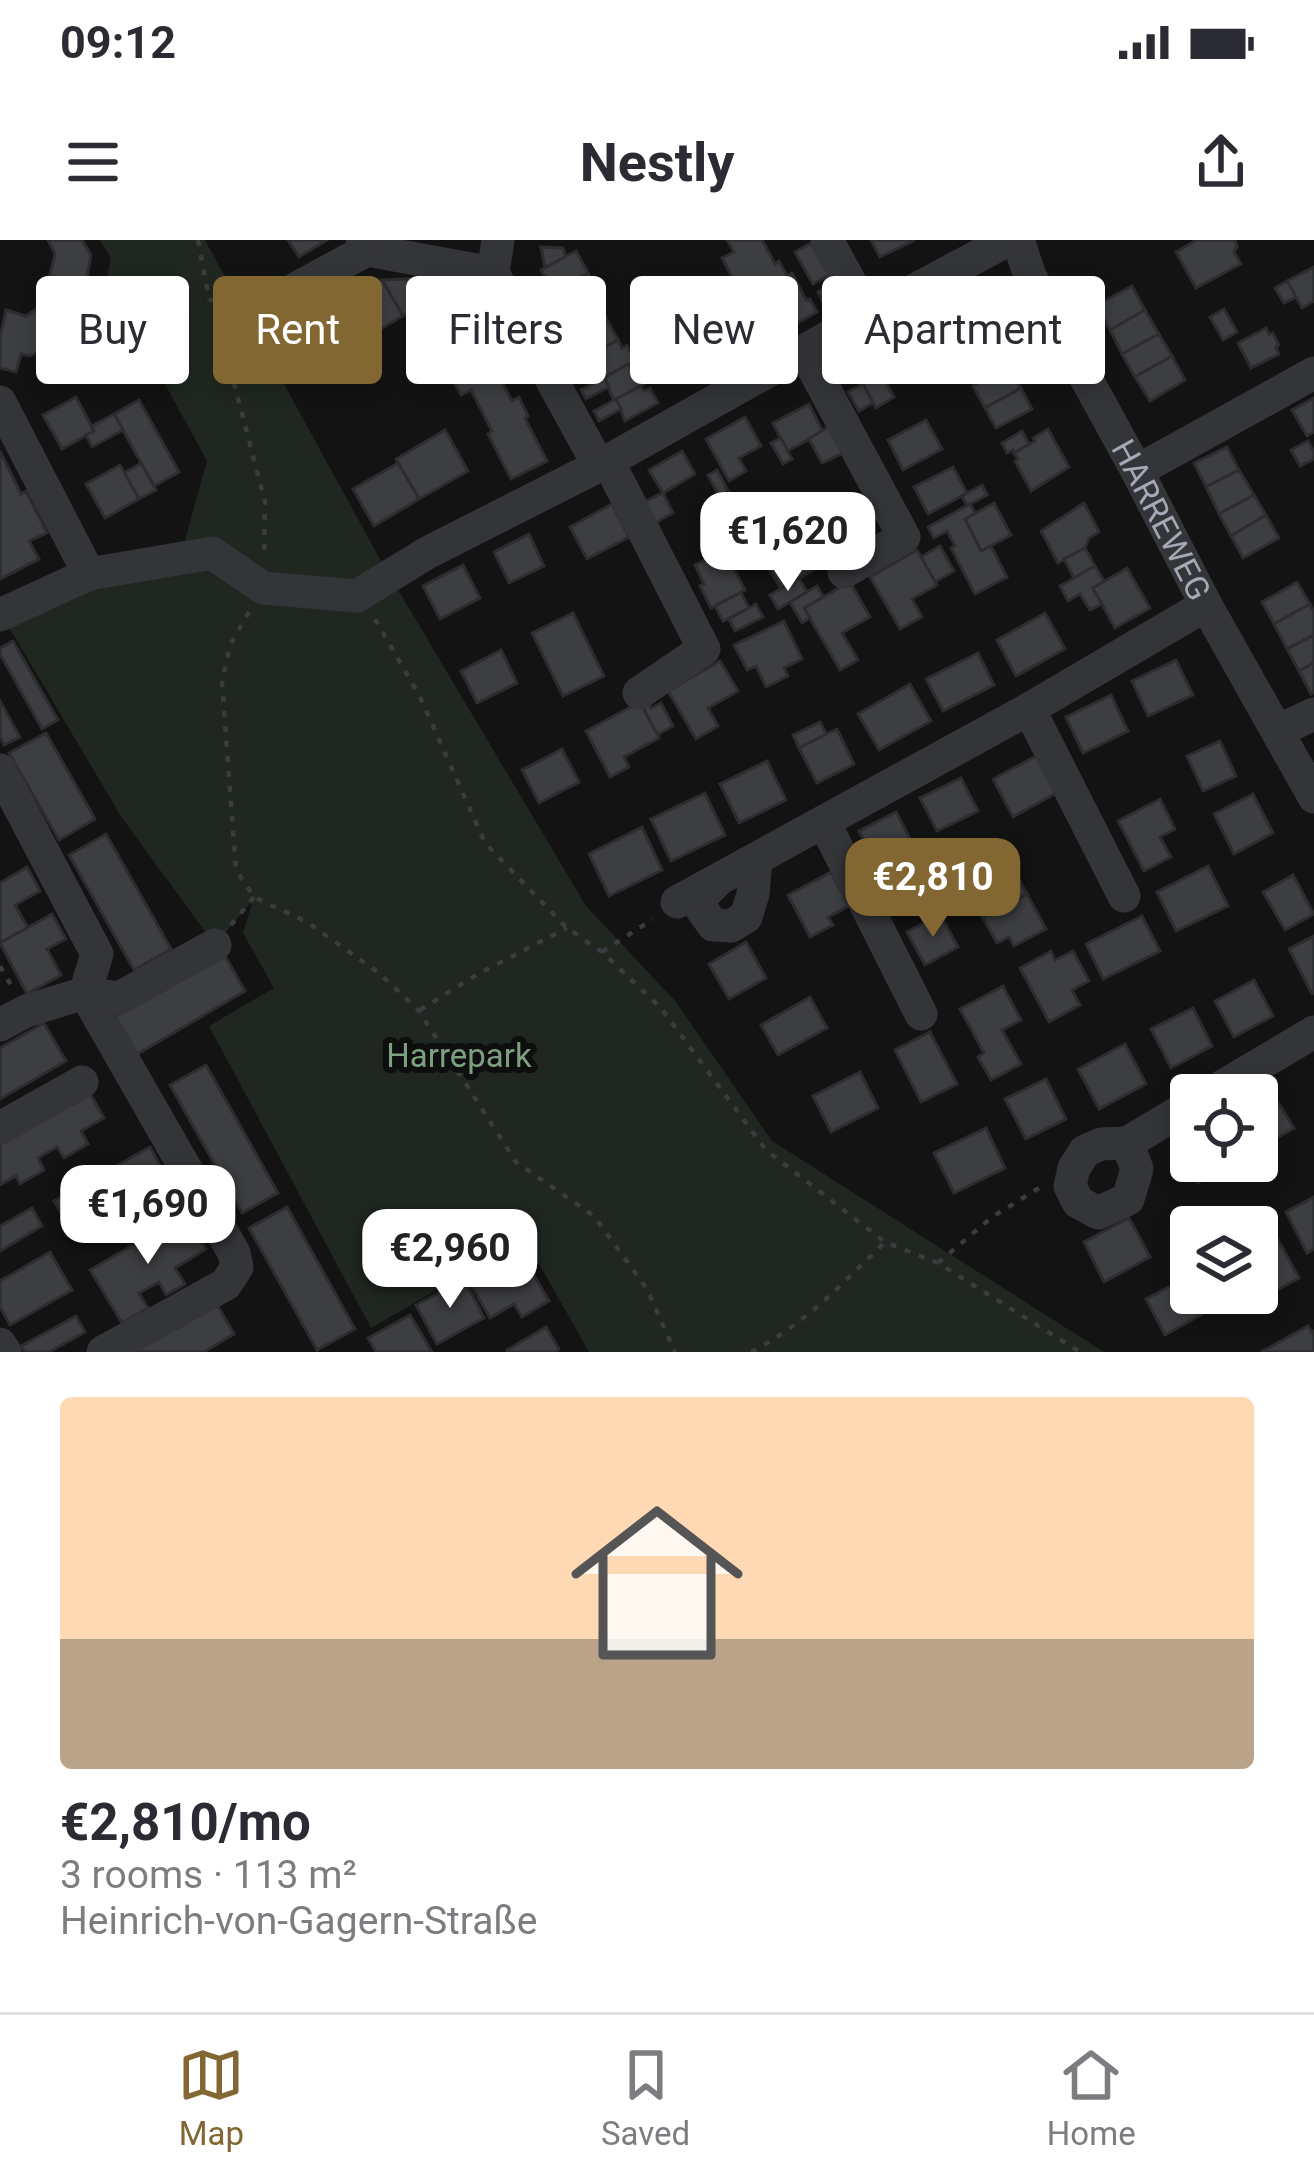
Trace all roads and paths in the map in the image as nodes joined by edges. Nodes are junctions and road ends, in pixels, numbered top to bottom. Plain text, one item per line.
1 (198, 240) edge
2 (827, 240) edge
3 (1008, 240) edge
4 (1018, 240) edge
5 (364, 245) edge
6 (495, 256) edge
7 (313, 276) edge
8 (847, 276) edge
9 (941, 276) edge
10 (213, 300) edge
11 (822, 341) edge
12 (804, 351) junction
13 (1314, 373) edge
14 (233, 384) edge
15 (0, 401) edge
16 (604, 464) junction
17 (1137, 471) junction
18 (844, 572) dead end
19 (89, 574) junction
20 (263, 589) junction
21 (357, 596) junction
22 (1206, 605) junction
23 (0, 615) edge
24 (639, 693) dead end
25 (1029, 709) junction
26 (1314, 714) edge
27 (1278, 731) junction
28 (0, 770) edge
29 (1314, 797) edge
30 (824, 822) junction
31 (756, 860) junction
32 (717, 881) junction
33 (1124, 896) dead end
34 (254, 897) junction
35 (677, 902) joint
36 (567, 928) junction
37 (215, 945) joint
38 (602, 952) junction
39 (85, 993) junction
40 (418, 1011) junction
41 (921, 1013) dead end
42 (0, 1025) edge
43 (1314, 1032) edge
44 (1243, 1074) edge
45 (82, 1082) dead end
46 (1170, 1117) edge
47 (0, 1128) edge
48 (1126, 1143) junction
49 (1074, 1168) junction
50 (885, 1242) junction
51 (938, 1263) junction
52 (0, 1344) edge
53 (4, 1352) edge
54 (103, 1352) edge
55 (675, 1352) edge
56 (751, 1352) edge
57 (1080, 1352) edge

1 - 10 path
2 - 8 street
3 - 9 street
4 - 17 street, HARREWEG
5 - 6 street
5 - 7 street
6 - 16 street
11 - 12 street
12 - 16 street
12 - 18 street
13 - 17 street
14 - 20 path
15 - 19 street
16 - 21 street
16 - 24 street
17 - 22 street, HARREWEG
19 - 20 street
19 - 23 street
20 - 21 street
20 - 34 path
21 - 36 path
22 - 25 street
22 - 27 street, HARREWEG
25 - 30 street
25 - 33 street
26 - 27 street
27 - 29 street, HARREWEG
28 - 39 street
30 - 31 street
30 - 41 street
31 - 32 street
31 - 32 street
32 - 35 street
34 - 37 path
34 - 40 path
35 - 38 path
36 - 38 path
36 - 40 path
37 - 39 street
38 - 50 path
39 - 42 street
39 - 54 street
40 - 55 path
43 - 44 street
45 - 47 street
46 - 48 street
48 - 49 street
48 - 49 street
49 - 51 path
50 - 51 path
50 - 56 path
51 - 57 path
52 - 53 street

